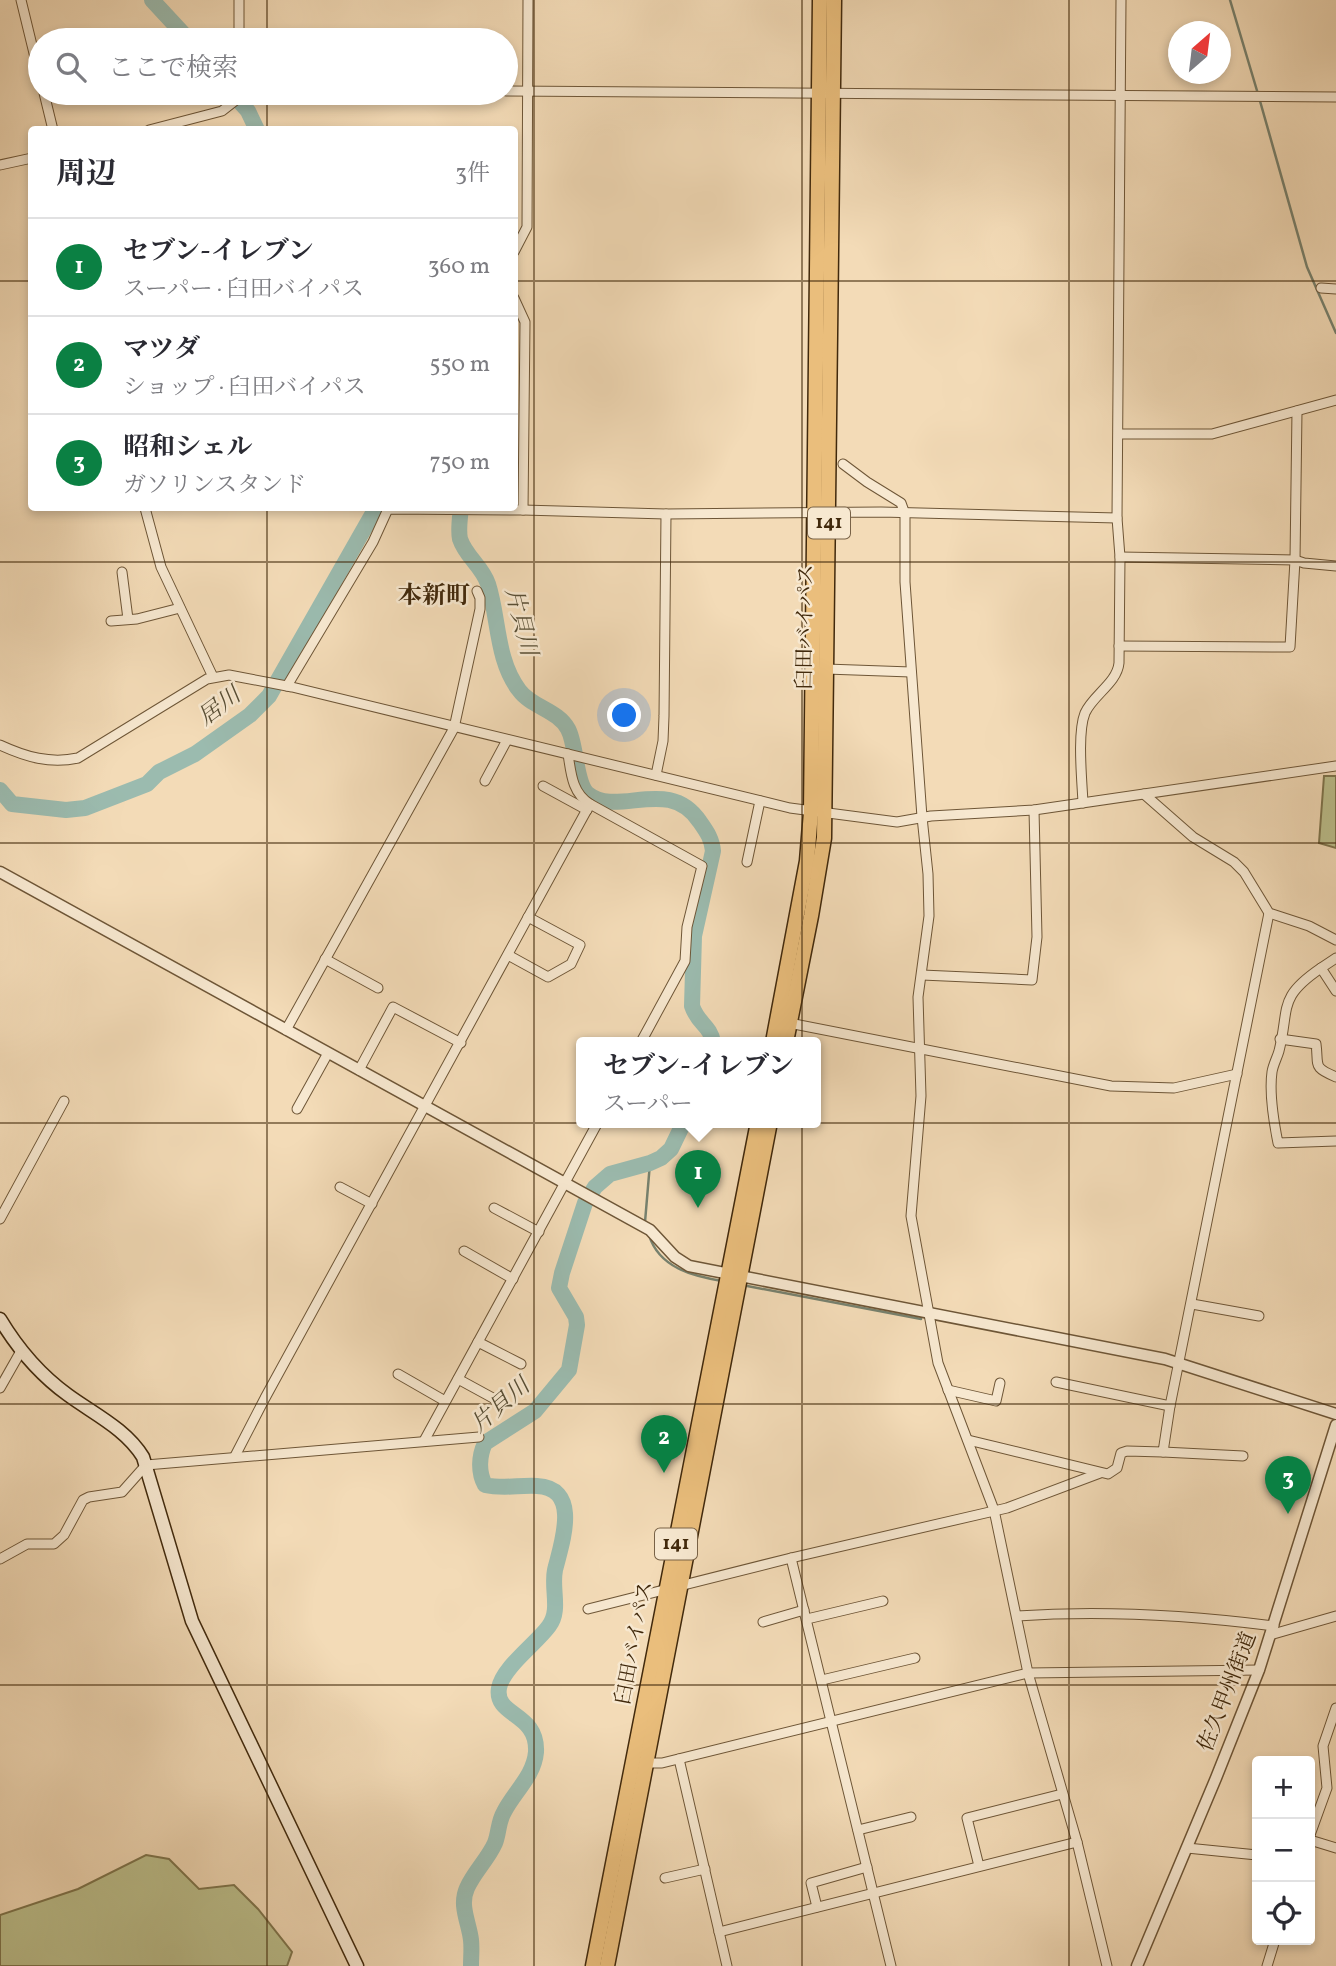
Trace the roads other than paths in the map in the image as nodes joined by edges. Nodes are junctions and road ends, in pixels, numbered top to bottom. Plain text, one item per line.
1 (21, 0) edge
2 (239, 0) edge
3 (528, 0) edge
4 (820, 0) edge
5 (834, 0) edge
6 (1121, 0) edge
7 (239, 28) edge
8 (28, 29) edge
9 (518, 91) edge
10 (527, 91) junction
11 (826, 95) junction
12 (1120, 97) junction
13 (1336, 97) edge
14 (47, 105) edge
15 (231, 105) edge
16 (52, 126) edge
17 (165, 126) edge
18 (28, 159) edge
19 (0, 165) edge
20 (518, 245) edge
21 (1321, 288) dead end
22 (1336, 289) edge
23 (518, 306) edge
24 (1336, 400) edge
25 (1297, 411) junction
26 (1119, 434) junction
27 (843, 464) dead end
28 (518, 510) edge
29 (523, 510) junction
30 (146, 511) edge
31 (387, 511) edge
32 (822, 512) junction
33 (666, 514) junction
34 (905, 514) junction
35 (1117, 518) junction
36 (1120, 557) junction
37 (1295, 560) junction
38 (1336, 566) edge
39 (122, 572) dead end
40 (477, 591) dead end
41 (180, 608) junction
42 (128, 619) junction
43 (111, 621) dead end
44 (1119, 646) junction
45 (826, 668) junction
46 (911, 672) junction
47 (213, 677) junction
48 (280, 685) junction
49 (454, 728) junction
50 (507, 740) junction
51 (0, 745) edge
52 (569, 754) junction
53 (1336, 766) edge
54 (656, 775) junction
55 (485, 781) dead end
56 (543, 786) dead end
57 (1144, 794) junction
58 (760, 801) junction
59 (1083, 803) junction
60 (589, 807) junction
61 (1034, 810) junction
62 (817, 813) junction
63 (922, 817) junction
64 (747, 862) dead end
65 (0, 873) edge
66 (1269, 913) junction
67 (528, 917) junction
68 (1336, 940) edge
69 (508, 955) junction
70 (1336, 958) edge
71 (326, 959) junction
72 (1321, 968) junction
73 (922, 975) junction
74 (377, 988) dead end
75 (1336, 991) edge
76 (789, 1023) junction
77 (286, 1030) junction
78 (644, 1037) edge
79 (774, 1037) edge
80 (787, 1037) edge
81 (1280, 1039) junction
82 (461, 1043) junction
83 (919, 1050) junction
84 (328, 1052) junction
85 (359, 1070) junction
86 (1237, 1074) junction
87 (1336, 1077) edge
88 (64, 1101) dead end
89 (426, 1106) junction
90 (297, 1108) dead end
91 (595, 1128) edge
92 (757, 1128) edge
93 (769, 1128) edge
94 (1336, 1141) edge
95 (565, 1183) junction
96 (340, 1187) dead end
97 (372, 1204) junction
98 (494, 1208) dead end
99 (0, 1219) edge
100 (539, 1232) junction
101 (464, 1251) dead end
102 (734, 1275) junction
103 (513, 1279) junction
104 (1192, 1304) junction
105 (929, 1313) junction
106 (1259, 1316) dead end
107 (0, 1319) edge
108 (478, 1342) junction
109 (21, 1351) junction
110 (521, 1364) dead end
111 (1180, 1364) junction
112 (398, 1374) dead end
113 (458, 1379) junction
114 (1056, 1382) dead end
115 (1000, 1383) dead end
116 (0, 1388) edge
117 (948, 1390) junction
118 (446, 1401) junction
119 (502, 1403) dead end
120 (1170, 1406) junction
121 (1336, 1414) edge
122 (1336, 1425) edge
123 (479, 1437) dead end
124 (968, 1440) junction
125 (424, 1441) junction
126 (1163, 1452) junction
127 (1243, 1456) dead end
128 (235, 1457) junction
129 (146, 1465) junction
130 (1101, 1473) junction
131 (994, 1510) junction
132 (791, 1558) junction
133 (0, 1559) edge
134 (682, 1585) junction
135 (667, 1589) junction
136 (883, 1601) dead end
137 (588, 1609) dead end
138 (806, 1614) junction
139 (1017, 1616) junction
140 (1336, 1616) edge
141 (763, 1622) dead end
142 (1272, 1630) junction
143 (915, 1658) dead end
144 (1259, 1670) junction
145 (1028, 1673) junction
146 (821, 1680) junction
147 (1336, 1708) edge
148 (832, 1721) junction
149 (680, 1759) junction
150 (646, 1763) junction
151 (1062, 1794) junction
152 (911, 1817) dead end
153 (1315, 1823) edge
154 (858, 1830) junction
155 (1315, 1839) edge
156 (1077, 1842) junction
157 (1187, 1848) junction
158 (1336, 1848) edge
159 (1252, 1854) edge
160 (979, 1866) junction
161 (867, 1867) junction
162 (705, 1869) junction
163 (665, 1878) dead end
164 (873, 1892) junction
165 (817, 1907) junction
166 (719, 1931) junction
167 (1273, 1945) edge
168 (357, 1966) edge
169 (593, 1966) edge
170 (607, 1966) edge
171 (727, 1966) edge
172 (891, 1966) edge
173 (1107, 1966) edge
174 (1137, 1966) edge
175 (1267, 1966) edge

1 - 8 street
2 - 7 street
3 - 10 street
4 - 11 highway, 臼田バイパス / 141
5 - 11 highway, 臼田バイパス / 141
6 - 12 street
9 - 10 street
10 - 11 street
10 - 20 street
11 - 12 street
11 - 32 highway, 臼田バイパス / 141
12 - 13 street
12 - 26 street
14 - 16 street
15 - 17 street
18 - 19 street
21 - 22 street
23 - 29 street
24 - 25 street
25 - 26 street
25 - 37 street
26 - 35 street
27 - 34 street
28 - 29 street
29 - 33 street
30 - 41 street
31 - 48 street
32 - 33 street
32 - 34 street
32 - 45 highway, 臼田バイパス / 141
32 - 62 highway, 臼田バイパス / 141
33 - 54 street
34 - 35 street
34 - 46 street
35 - 36 street
36 - 37 street
36 - 44 street
37 - 38 street
37 - 44 street
39 - 42 street
40 - 49 street
41 - 42 street
41 - 47 street
42 - 43 street
44 - 59 street
45 - 46 street
45 - 62 highway, 臼田バイパス / 141
46 - 63 street
47 - 48 street
47 - 51 street
48 - 49 street
49 - 50 street
49 - 71 street
50 - 52 street
50 - 55 street
52 - 54 street
52 - 60 street
53 - 57 street
54 - 58 street
56 - 60 street
57 - 59 street
57 - 66 street
58 - 62 street
58 - 64 street
59 - 61 street
60 - 67 street
60 - 78 street
61 - 63 street
61 - 73 street
62 - 63 street
62 - 76 highway, 臼田バイパス / 141
62 - 79 highway, 臼田バイパス / 141
63 - 73 street
65 - 77 street
66 - 68 street
66 - 86 street
67 - 69 street
67 - 69 street
69 - 82 street
70 - 72 street
71 - 74 street
71 - 77 street
72 - 75 street
72 - 81 street
73 - 83 street
76 - 80 highway, 臼田バイパス / 141
76 - 83 street
77 - 84 street
81 - 87 street
81 - 94 street
82 - 85 street
82 - 89 street
83 - 86 street
83 - 105 street
84 - 85 street
84 - 90 street
85 - 89 street
86 - 104 street
88 - 99 street
89 - 95 street
89 - 97 street
91 - 95 street
92 - 102 highway, 臼田バイパス / 141
93 - 102 highway, 臼田バイパス / 141
95 - 100 street
95 - 102 street
96 - 97 street
97 - 128 street
98 - 100 street
100 - 103 street
101 - 103 street
102 - 105 street
102 - 134 highway, 臼田バイパス / 141
102 - 135 highway, 臼田バイパス / 141
103 - 108 street
104 - 106 street
104 - 111 street
105 - 111 street
105 - 117 street
107 - 109 main road
108 - 110 street
108 - 113 street
109 - 116 street
109 - 129 main road
111 - 120 street
111 - 121 street
112 - 118 street
113 - 118 street
113 - 119 street
114 - 120 street
115 - 117 street
117 - 124 street
118 - 125 street
120 - 126 street
122 - 142 street, 佐久甲州街道
123 - 125 street
124 - 130 street
124 - 131 street
125 - 128 street
126 - 127 street
126 - 130 street
128 - 129 street
129 - 133 street
129 - 168 main road
130 - 131 street
131 - 132 street
131 - 139 street
132 - 134 street
132 - 138 street
134 - 135 street
134 - 150 highway, 臼田バイパス / 141
135 - 137 street
135 - 169 highway, 臼田バイパス / 141
136 - 138 street
138 - 141 street
138 - 146 street
139 - 142 street
139 - 145 street
140 - 142 street
142 - 144 street, 佐久甲州街道
143 - 146 street
144 - 145 street
144 - 157 street, 佐久甲州街道
145 - 148 street
145 - 151 street
146 - 148 street
147 - 153 street
148 - 149 street
148 - 154 street
149 - 150 street
149 - 162 street
150 - 170 highway, 臼田バイパス / 141
151 - 156 street
151 - 160 street
152 - 154 street
154 - 161 street
155 - 158 street
156 - 160 street
156 - 173 street
157 - 159 street
157 - 174 street, 佐久甲州街道
160 - 164 street
161 - 164 street
161 - 165 street
162 - 163 street
162 - 166 street
164 - 165 street
164 - 172 street
165 - 166 street
166 - 171 street
167 - 175 street

